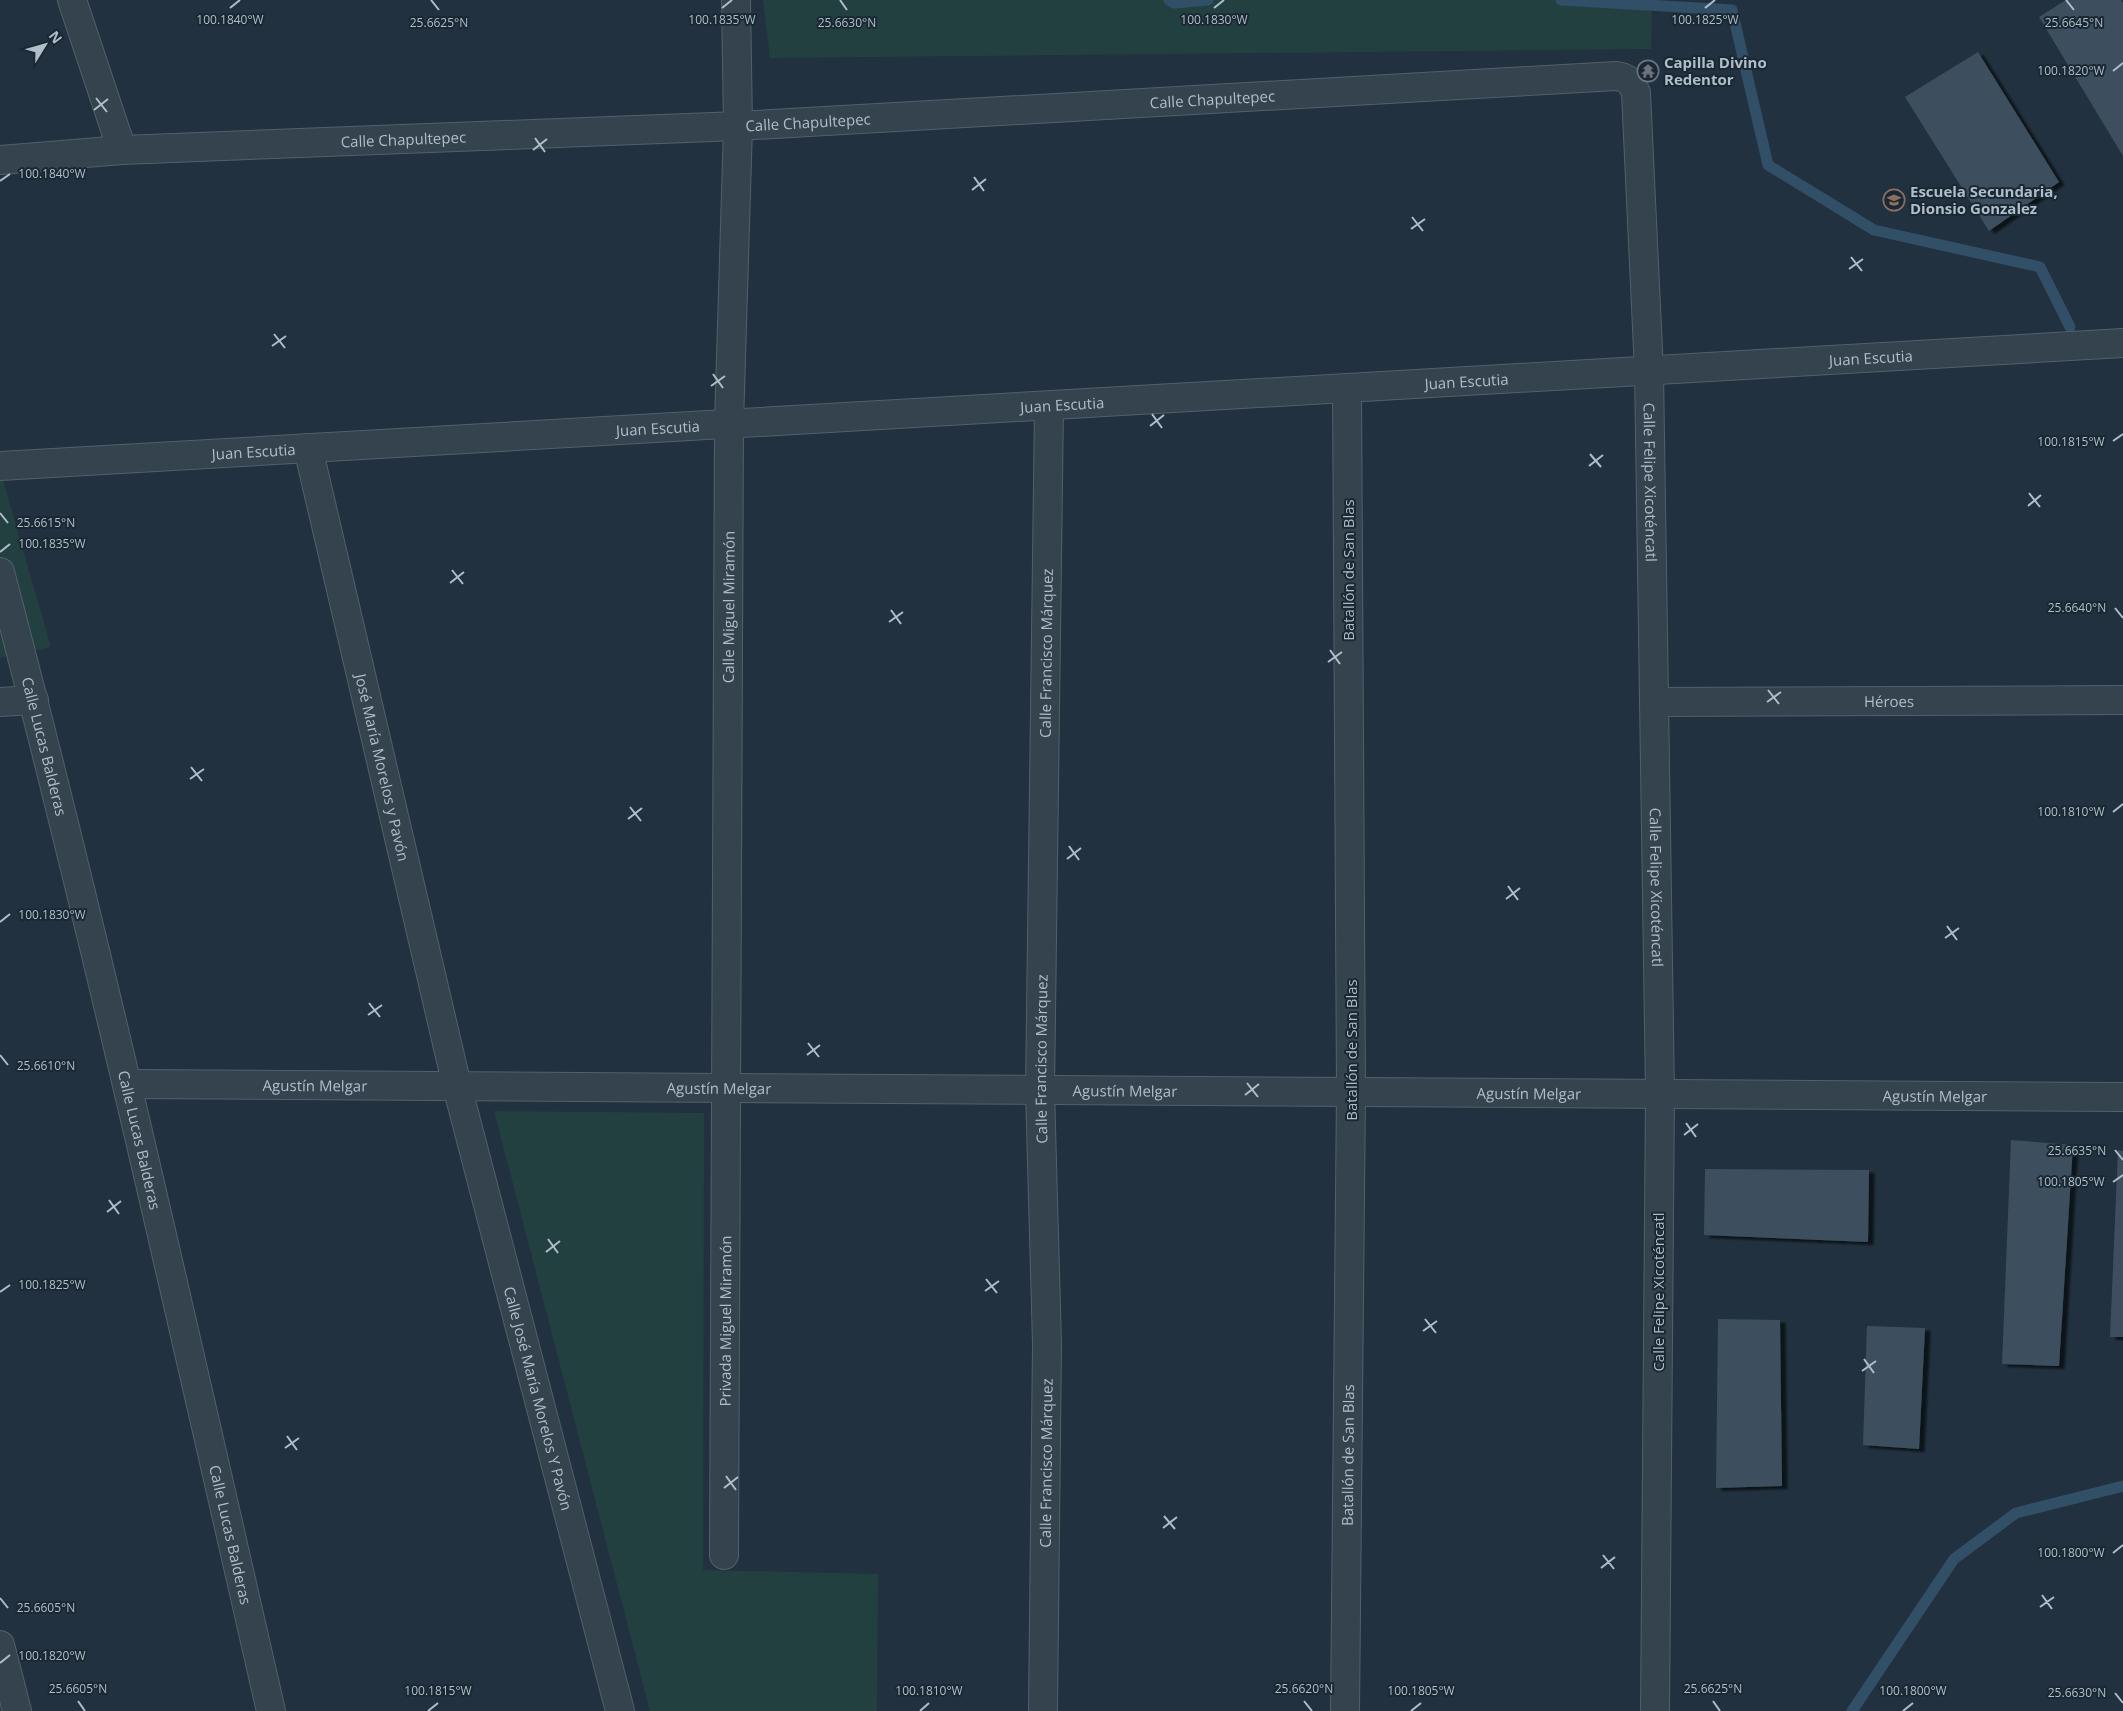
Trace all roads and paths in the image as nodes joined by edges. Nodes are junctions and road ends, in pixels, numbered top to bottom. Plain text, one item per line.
1 (72, 0) edge
2 (736, 0) edge
3 (1616, 76) joint
4 (738, 126) junction
5 (122, 150) junction
6 (0, 160) edge
7 (2123, 343) edge
8 (1649, 371) junction
9 (1347, 388) junction
10 (1049, 406) junction
11 (729, 424) junction
12 (308, 448) junction
13 (0, 466) edge
14 (0, 572) edge
15 (34, 700) junction
16 (2123, 700) edge
17 (0, 702) edge
18 (1654, 702) junction
19 (127, 1084) junction
20 (457, 1086) junction
21 (724, 1088) junction
22 (1040, 1090) junction
23 (1351, 1092) junction
24 (1660, 1094) junction
25 (2123, 1096) edge
26 (724, 1555) dead end
27 (0, 1645) edge
28 (17, 1711) edge
29 (271, 1711) edge
30 (620, 1711) edge
31 (1043, 1711) edge
32 (1345, 1711) edge
33 (1655, 1711) edge

1 - 5 street
2 - 4 street, Calle Miguel Miramón
3 - 4 street, Calle Chapultepec
3 - 8 street, Calle Felipe Xicoténcatl
4 - 5 street, Calle Chapultepec
4 - 11 street, Calle Miguel Miramón
5 - 6 street, Calle Chapultepec
7 - 8 street, Juan Escutia
8 - 9 street, Juan Escutia
8 - 18 street, Calle Felipe Xicoténcatl
9 - 10 street, Juan Escutia
9 - 23 street, Batallón de San Blas
10 - 11 street, Juan Escutia
10 - 22 street, Calle Francisco Márquez
11 - 12 street, Juan Escutia
11 - 21 street, Calle Miguel Miramón
12 - 13 street, Juan Escutia
12 - 20 street, José María Morelos y Pavón
14 - 15 street, Calle Lucas Balderas
15 - 17 street
15 - 19 street, Calle Lucas Balderas
16 - 18 street, Héroes
18 - 24 street, Calle Felipe Xicoténcatl
19 - 20 street, Agustín Melgar
19 - 29 street, Calle Lucas Balderas
20 - 21 street, Agustín Melgar
20 - 30 street, Calle José María Morelos Y Pavón
21 - 22 street, Agustín Melgar
21 - 26 street, Privada Miguel Miramón
22 - 23 street, Agustín Melgar
22 - 31 street, Calle Francisco Márquez
23 - 24 street, Agustín Melgar
23 - 32 street, Batallón de San Blas
24 - 25 street, Agustín Melgar
24 - 33 street, Calle Felipe Xicoténcatl
27 - 28 street

